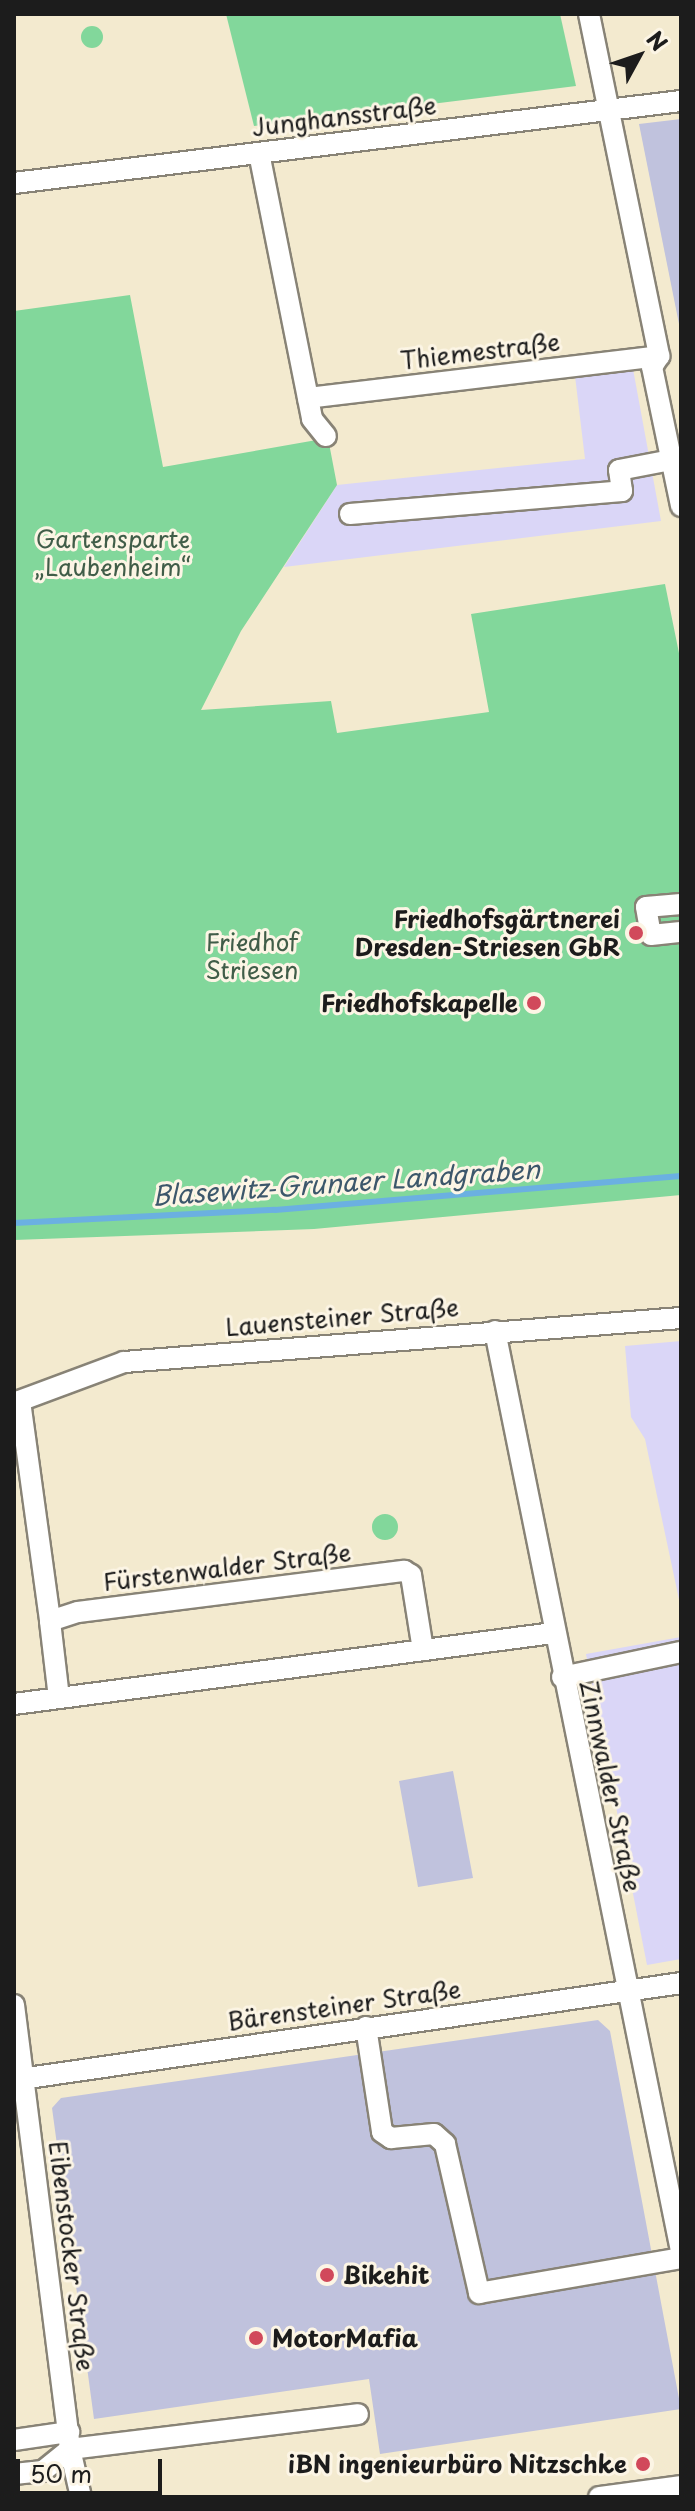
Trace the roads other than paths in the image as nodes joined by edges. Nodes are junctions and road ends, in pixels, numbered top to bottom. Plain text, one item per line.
1 (589, 14) edge
2 (681, 101) edge
3 (612, 112) junction
4 (259, 153) junction
5 (14, 183) edge
6 (659, 356) junction
7 (308, 398) junction
8 (326, 436) dead end
9 (671, 460) junction
10 (681, 506) edge
11 (350, 514) dead end
12 (681, 904) edge
13 (681, 932) edge
14 (681, 1318) edge
15 (495, 1331) junction
16 (17, 1402) edge
17 (50, 1621) junction
18 (553, 1633) junction
19 (423, 1650) junction
20 (681, 1652) edge
21 (562, 1677) junction
22 (59, 1698) junction
23 (14, 1704) edge
24 (681, 1983) edge
25 (626, 1991) junction
26 (14, 2005) edge
27 (366, 2027) junction
28 (19, 2079) edge
29 (681, 2251) edge
30 (681, 2258) edge
31 (358, 2414) dead end
32 (14, 2440) edge
33 (70, 2440) junction
34 (14, 2474) edge
35 (681, 2486) edge
36 (81, 2497) edge
37 (599, 2497) edge

1 - 3 street
2 - 3 street, Junghansstraße
3 - 4 street, Junghansstraße
3 - 6 street
4 - 5 street, Junghansstraße
4 - 7 street
6 - 7 street, Thiemestraße
6 - 9 street
7 - 8 street
9 - 10 street
9 - 11 street
12 - 13 street
14 - 15 street, Lauensteiner Straße
15 - 16 street, Lauensteiner Straße
15 - 18 street, Zinnwalder Straße
16 - 17 street
17 - 19 street, Fürstenwalder Straße
17 - 22 street
18 - 19 street
18 - 21 street, Zinnwalder Straße
19 - 22 street
20 - 21 street
21 - 25 street, Zinnwalder Straße
22 - 23 street
24 - 25 street, Bärensteiner Straße
25 - 27 street, Bärensteiner Straße
25 - 29 street, Zinnwalder Straße
26 - 28 street, Eibenstocker Straße
27 - 28 street, Bärensteiner Straße
27 - 30 street
28 - 33 street, Eibenstocker Straße
31 - 33 street
32 - 33 street
33 - 34 street
33 - 36 street, Eibenstocker Straße
35 - 37 street

